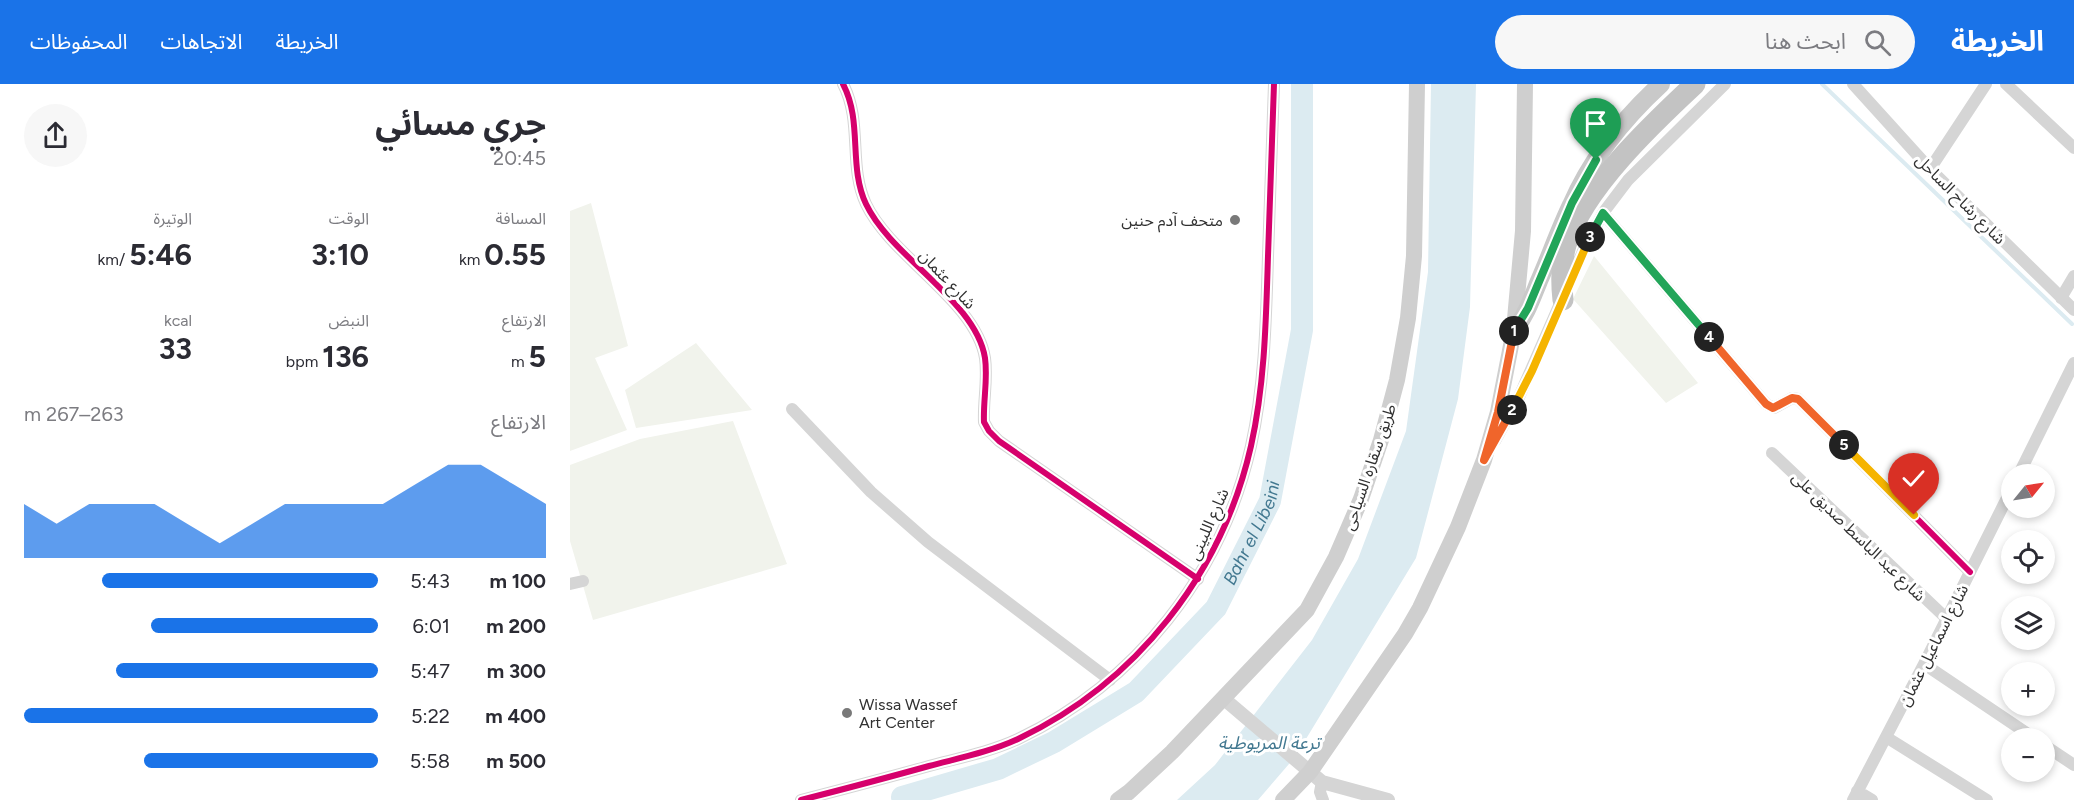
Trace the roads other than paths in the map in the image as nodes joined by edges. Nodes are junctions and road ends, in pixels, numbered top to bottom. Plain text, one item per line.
1 (843, 84) edge
2 (1274, 84) edge
3 (1417, 84) edge
4 (1525, 84) edge
5 (1661, 84) edge
6 (1695, 84) edge
7 (1725, 84) edge
8 (1853, 84) edge
9 (1986, 84) edge
10 (2006, 84) edge
11 (2074, 148) edge
12 (1930, 169) junction
13 (1603, 213) junction
14 (2074, 276) edge
15 (2061, 298) junction
16 (1563, 300) junction
17 (2074, 310) edge
18 (1514, 330) junction
19 (2074, 363) edge
20 (792, 409) dead end
21 (1772, 453) dead end
22 (1484, 460) junction
23 (2024, 464) edge
24 (2001, 511) edge
25 (1970, 572) junction
26 (1197, 579) junction
27 (583, 580) dead end
28 (570, 584) edge
29 (1947, 619) junction
30 (1924, 664) junction
31 (1110, 680) junction
32 (1228, 702) junction
33 (2019, 728) edge
34 (1886, 737) junction
35 (2055, 752) edge
36 (2074, 765) edge
37 (1316, 777) junction
38 (1855, 796) edge
39 (801, 800) edge
40 (1118, 800) edge
41 (1283, 800) edge
42 (1323, 800) edge
43 (1388, 800) edge
44 (1872, 800) edge
45 (1987, 800) edge

1 - 26 street, شارع عثمان
2 - 26 street, شارع اللبينى
3 - 32 main road, طريق سقاره السياحى
4 - 18 main road
5 - 18 main road
6 - 16 highway
7 - 13 street
8 - 12 street, شارع رشاح الساحل
9 - 12 street
10 - 11 street
12 - 15 street, شارع رشاح الساحل
13 - 16 street
13 - 25 street
14 - 15 street
15 - 17 street, شارع رشاح الساحل
16 - 22 street
18 - 22 main road
19 - 23 street
20 - 31 street
21 - 29 street, شارع عبد الباسط صديق على
22 - 37 main road
24 - 25 street, شارع اسماعيل عثمان
25 - 29 street, شارع اسماعيل عثمان
26 - 31 street, شارع اللبينى
27 - 28 street
29 - 30 street, شارع اسماعيل عثمان
30 - 33 street
30 - 34 street, شارع اسماعيل عثمان
31 - 39 street, شارع اللبينى
32 - 37 street
32 - 40 main road, طريق سقاره السياحى
34 - 38 street, شارع اسماعيل عثمان
34 - 45 street
35 - 36 street
37 - 41 main road
37 - 42 street
37 - 43 street
38 - 44 street

